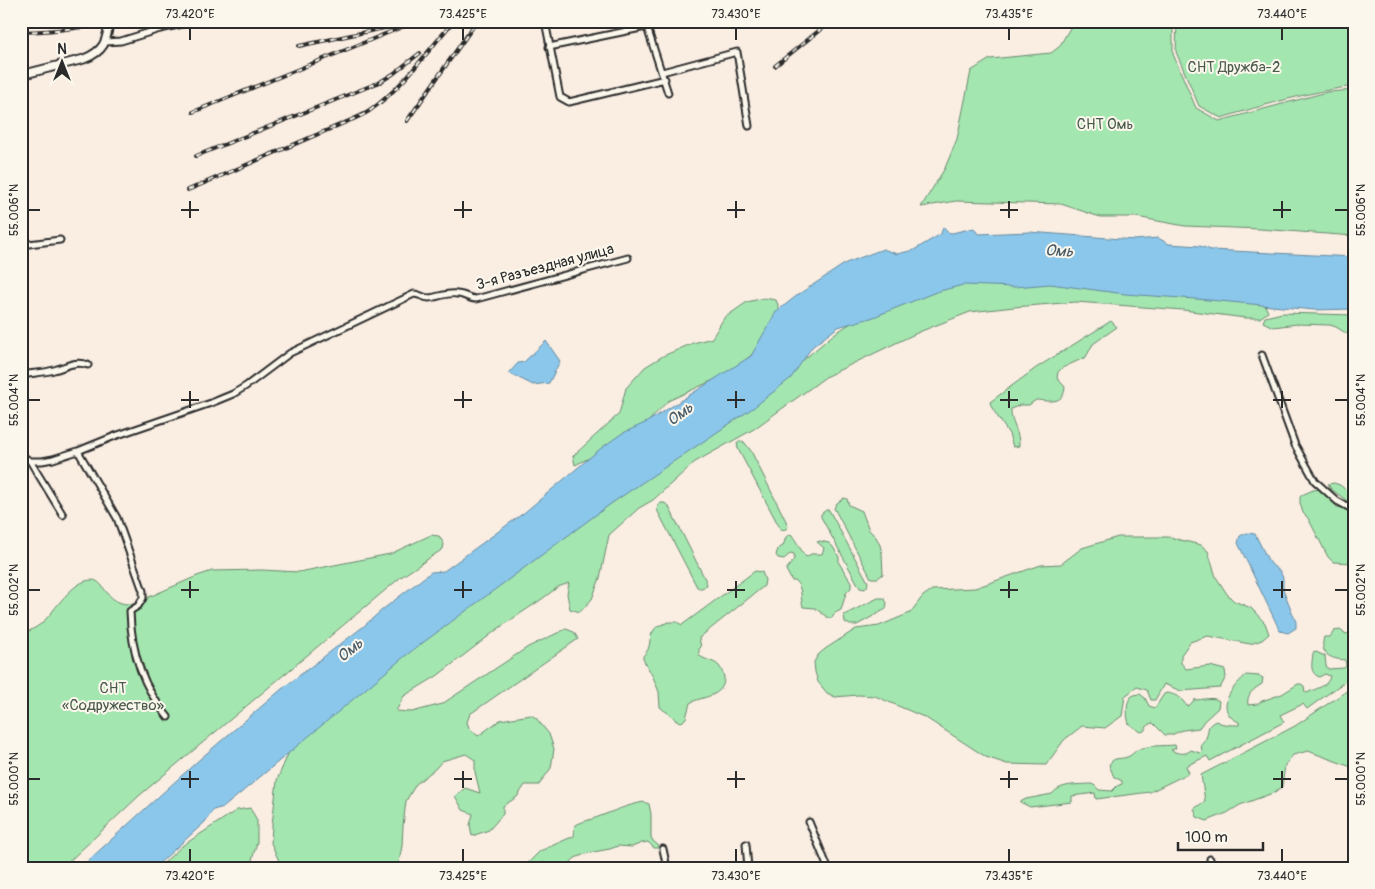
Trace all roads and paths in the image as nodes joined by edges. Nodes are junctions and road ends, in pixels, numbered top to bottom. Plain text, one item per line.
1 (109, 21) edge
2 (196, 21) edge
3 (545, 21) edge
4 (646, 24) edge
5 (106, 42) junction
6 (549, 47) junction
7 (662, 72) junction
8 (21, 75) edge
9 (665, 79) junction
10 (668, 93) dead end
11 (749, 126) dead end
12 (60, 240) dead end
13 (21, 245) edge
14 (628, 258) dead end
15 (1262, 355) dead end
16 (88, 365) dead end
17 (21, 375) edge
18 (78, 451) junction
19 (21, 455) edge
20 (30, 461) junction
21 (1354, 510) edge
22 (63, 515) dead end
23 (168, 717) dead end
24 (809, 822) dead end
25 (746, 844) dead end
26 (663, 849) dead end
27 (1210, 859) dead end
28 (667, 868) edge
29 (748, 868) edge
30 (828, 868) edge
31 (1212, 868) edge

1 - 5 main road
2 - 5 street
3 - 6 street
4 - 6 street
4 - 7 street
5 - 8 main road
6 - 9 street
7 - 9 street
7 - 11 street
9 - 10 street
12 - 13 street
14 - 18 street, 3-я Разъездная улица
15 - 21 street
16 - 17 street
18 - 20 street, 3-я Разъездная улица
18 - 23 street
19 - 20 street
20 - 22 street
24 - 30 street
25 - 29 street
26 - 28 street
27 - 31 street

